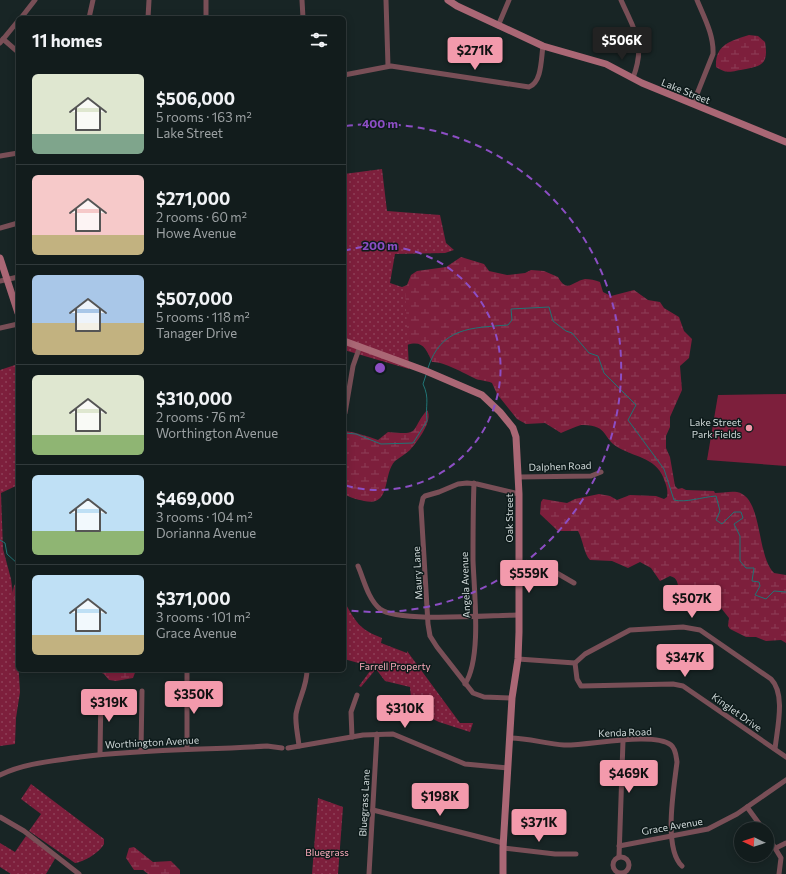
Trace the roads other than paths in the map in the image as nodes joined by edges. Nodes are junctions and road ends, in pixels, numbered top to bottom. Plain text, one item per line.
1 (34, 0) edge
2 (93, 0) edge
3 (149, 0) edge
4 (206, 0) edge
5 (302, 0) edge
6 (386, 0) edge
7 (448, 0) edge
8 (509, 0) edge
9 (621, 0) edge
10 (697, 0) edge
11 (22, 16) edge
12 (89, 16) edge
13 (148, 16) edge
14 (206, 16) edge
15 (302, 16) edge
16 (16, 24) edge
17 (498, 26) junction
18 (2, 41) edge
19 (543, 46) junction
20 (16, 51) edge
21 (388, 66) junction
22 (346, 75) edge
23 (633, 78) junction
24 (693, 104) junction
25 (786, 142) edge
26 (16, 153) edge
27 (0, 156) edge
28 (16, 224) edge
29 (0, 228) edge
30 (0, 258) edge
31 (16, 277) edge
32 (4, 280) edge
33 (16, 308) edge
34 (16, 324) edge
35 (0, 328) edge
36 (346, 342) edge
37 (360, 346) junction
38 (346, 407) edge
39 (601, 472) dead end
40 (519, 476) junction
41 (474, 483) junction
42 (519, 494) junction
43 (520, 564) junction
44 (358, 566) dead end
45 (574, 583) dead end
46 (476, 615) junction
47 (519, 615) junction
48 (428, 616) junction
49 (518, 659) junction
50 (575, 663) junction
51 (187, 672) edge
52 (307, 672) edge
53 (465, 684) junction
54 (142, 691) dead end
55 (101, 692) dead end
56 (357, 695) dead end
57 (512, 698) junction
58 (377, 734) junction
59 (352, 737) junction
60 (510, 738) junction
61 (623, 741) junction
62 (299, 746) junction
63 (282, 748) dead end
64 (288, 748) dead end
65 (186, 749) junction
66 (775, 749) junction
67 (141, 750) junction
68 (100, 754) junction
69 (786, 757) edge
70 (508, 768) junction
71 (0, 774) edge
72 (786, 780) edge
73 (747, 807) junction
74 (373, 810) junction
75 (0, 817) edge
76 (758, 822) edge
77 (670, 836) junction
78 (786, 843) edge
79 (503, 845) junction
80 (774, 845) edge
81 (619, 846) junction
82 (776, 848) junction
83 (576, 854) dead end
84 (619, 857) dead end
85 (682, 866) dead end
86 (79, 874) edge
87 (369, 874) edge
88 (503, 874) edge
89 (779, 874) edge

1 - 11 street
2 - 12 street
3 - 13 street
4 - 14 street
5 - 15 street
6 - 21 street
7 - 17 street, Lake Street
8 - 17 street
9 - 23 street
10 - 24 street
16 - 18 street
17 - 19 street, Lake Street
18 - 20 street
19 - 21 street
19 - 23 street, Lake Street
21 - 22 street
23 - 24 street, Lake Street
24 - 25 street, Lake Street
26 - 27 street
28 - 29 street
30 - 32 street
31 - 32 street
32 - 33 street
34 - 35 street
36 - 37 street, Oak Street
37 - 38 street
37 - 40 street, Oak Street
39 - 40 street, Dalphen Road
40 - 42 street, Oak Street
41 - 42 street, Maury Lane
41 - 46 street, Angela Avenue
41 - 48 street, Maury Lane
42 - 43 street, Oak Street
43 - 45 street
43 - 47 street, Oak Street
44 - 48 street
46 - 47 street
46 - 48 street
46 - 53 street, Angela Avenue
47 - 49 street, Oak Street
48 - 53 street, Maury Lane
49 - 50 street
49 - 57 street, Oak Street
50 - 66 street, Kinglet Drive
50 - 66 street
51 - 65 street
52 - 62 street
53 - 57 street, Maury Lane
54 - 67 street
55 - 68 street
56 - 59 street
57 - 60 street, Oak Street
58 - 59 street
58 - 70 street
58 - 74 street, Bluegrass Lane
59 - 62 street
60 - 61 street, Kenda Road
60 - 70 street, Oak Street
61 - 77 street, Kenda Road
61 - 81 street
62 - 64 street
63 - 65 street, Worthington Avenue
65 - 67 street, Worthington Avenue
66 - 69 street, Kinglet Drive
67 - 68 street, Worthington Avenue
68 - 71 street, Worthington Avenue
70 - 79 street, Oak Street
72 - 73 street, Grace Avenue
73 - 76 street
73 - 77 street, Grace Avenue
74 - 79 street
74 - 87 street, Bluegrass Lane
75 - 86 street
77 - 81 street, Grace Avenue
77 - 85 street
78 - 82 street
79 - 83 street
79 - 88 street, Oak Street
80 - 82 street
81 - 84 street
82 - 89 street

